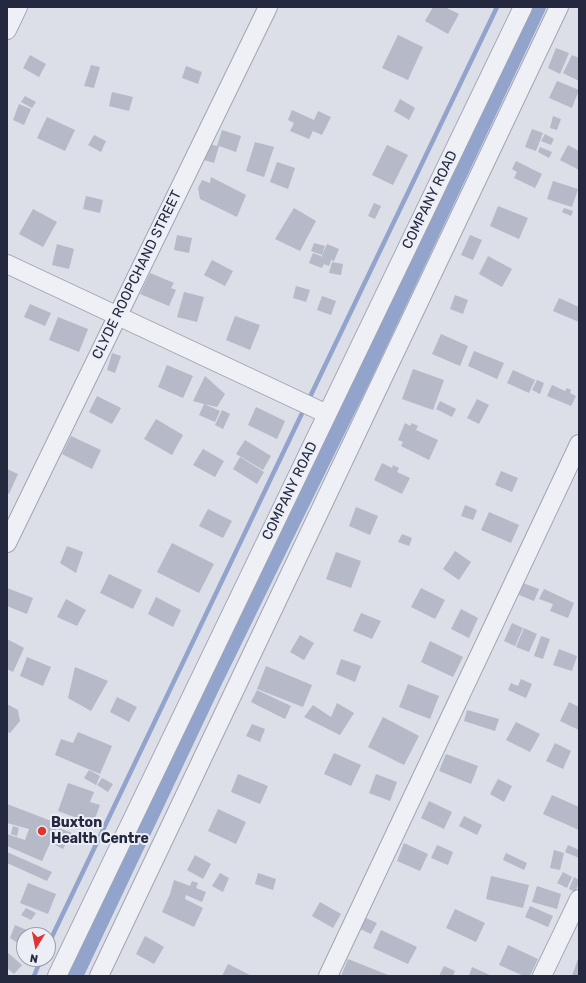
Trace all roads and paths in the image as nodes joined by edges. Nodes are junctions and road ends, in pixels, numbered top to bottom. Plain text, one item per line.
1 (18, 7) edge
2 (268, 7) edge
3 (523, 7) edge
4 (559, 7) edge
5 (7, 30) edge
6 (7, 264) edge
7 (118, 316) junction
8 (327, 414) junction
9 (579, 444) edge
10 (7, 544) edge
11 (579, 899) edge
12 (56, 976) edge
13 (99, 976) edge
14 (328, 976) edge
15 (542, 976) edge

1 - 5 street
2 - 7 street, CLYDE ROOPCHAND STREET
3 - 8 street, COMPANY ROAD
4 - 13 street
6 - 7 street
7 - 8 street
7 - 10 street, CLYDE ROOPCHAND STREET
8 - 12 street, COMPANY ROAD
9 - 14 street
11 - 15 street

